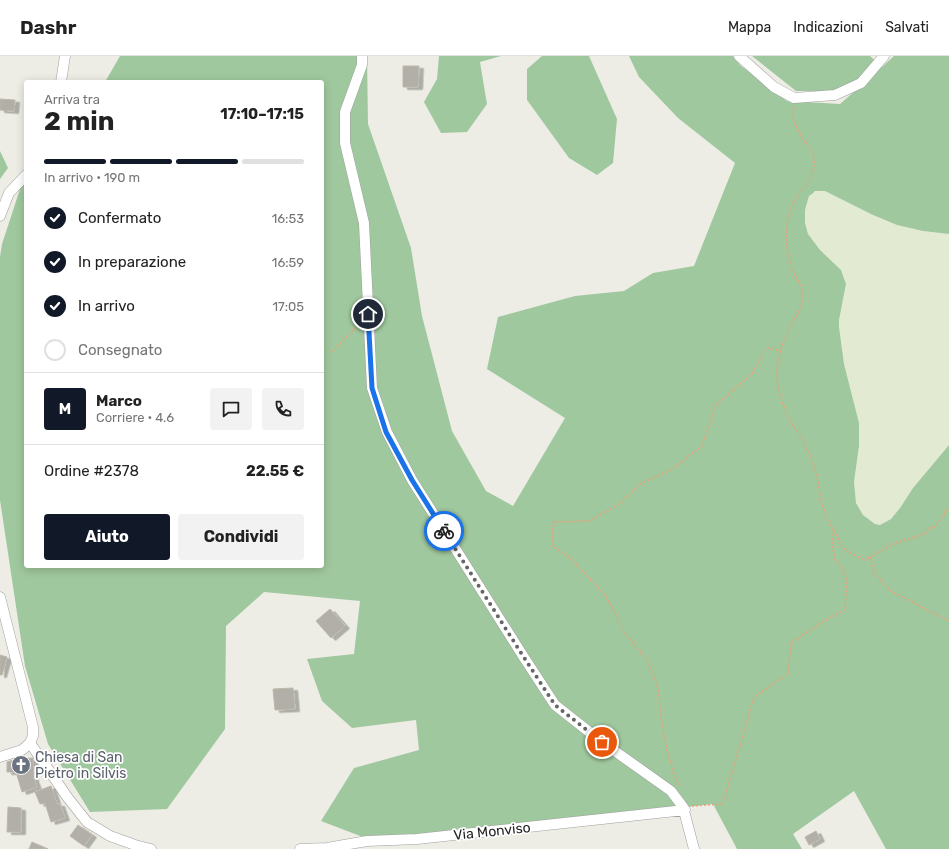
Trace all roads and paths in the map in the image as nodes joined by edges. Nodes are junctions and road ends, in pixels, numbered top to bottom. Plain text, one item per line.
1 (65, 56) edge
2 (362, 56) edge
3 (739, 56) edge
4 (884, 56) edge
5 (61, 80) edge
6 (794, 107) dead end
7 (24, 177) edge
8 (0, 216) edge
9 (368, 314) junction
10 (782, 351) junction
11 (332, 352) dead end
12 (949, 508) edge
13 (834, 530) junction
14 (870, 557) junction
15 (0, 597) edge
16 (949, 621) edge
17 (30, 743) junction
18 (0, 757) edge
19 (676, 779) dead end
20 (687, 808) junction
21 (134, 847) edge
22 (152, 849) edge
23 (300, 849) edge
24 (694, 849) edge

1 - 5 street
2 - 9 street
3 - 4 street
6 - 10 path
7 - 8 street
9 - 11 path
9 - 20 street
10 - 13 path
10 - 19 path
12 - 14 path
13 - 14 path
13 - 20 path
14 - 16 path
15 - 17 street
17 - 18 street
17 - 21 street
20 - 23 street, Via Monviso
20 - 24 street
21 - 22 street

